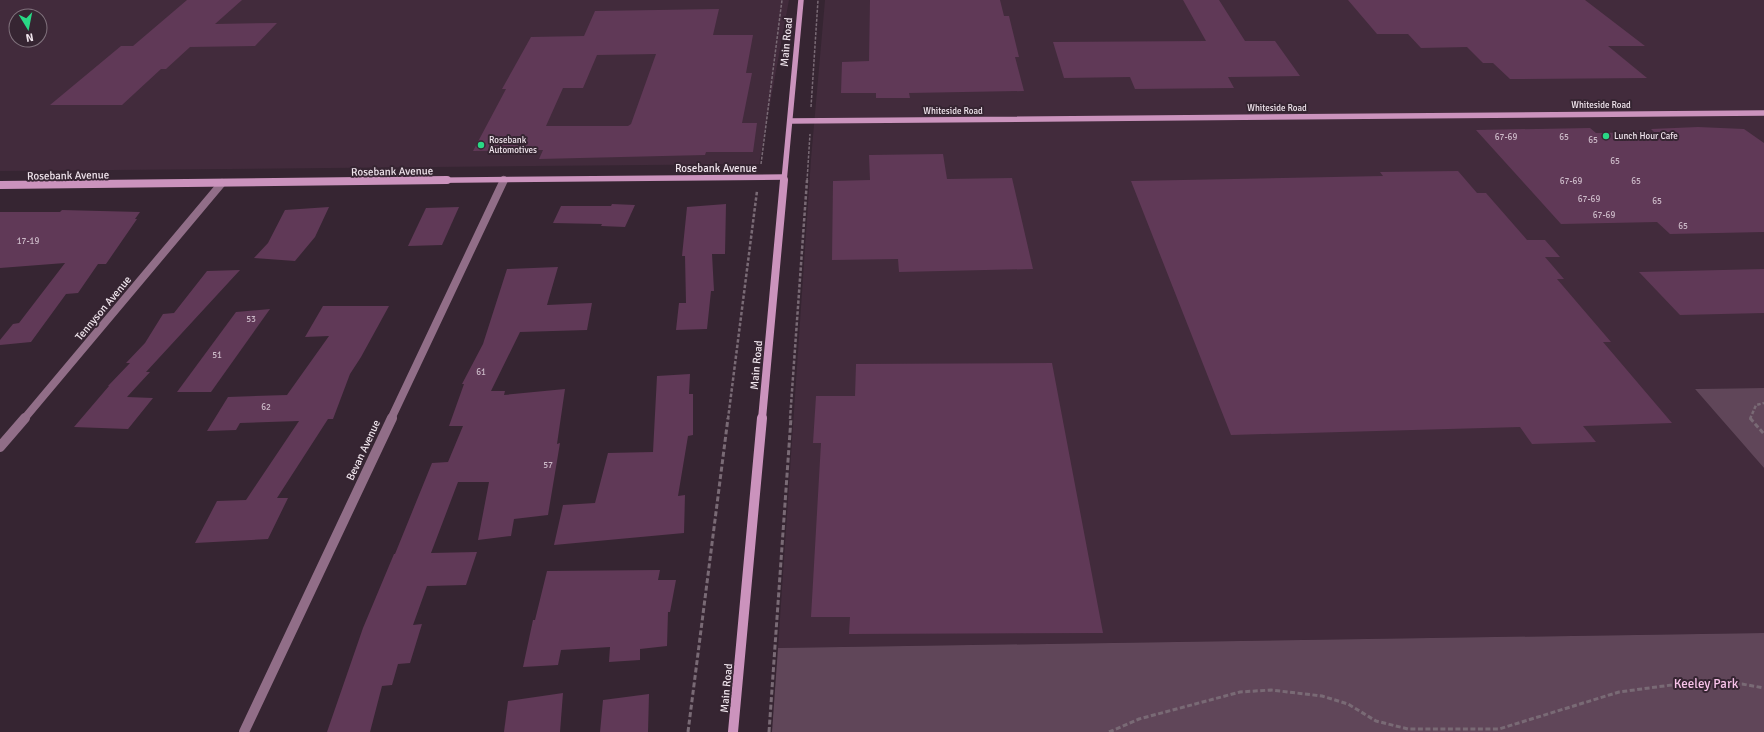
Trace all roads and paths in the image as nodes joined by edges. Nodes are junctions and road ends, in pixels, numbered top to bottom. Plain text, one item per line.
1 (782, 0) edge
2 (801, 0) edge
3 (818, 0) edge
4 (1764, 113) edge
5 (790, 121) junction
6 (810, 121) junction
7 (784, 177) junction
8 (759, 178) junction
9 (504, 179) junction
10 (222, 183) junction
11 (0, 186) edge
12 (1764, 403) edge
13 (1764, 434) edge
14 (0, 447) edge
15 (1764, 688) edge
16 (1500, 730) edge
17 (244, 732) edge
18 (688, 732) edge
19 (733, 732) edge
20 (769, 732) edge
21 (1108, 732) edge

1 - 8 path
2 - 5 street, Main Road
3 - 6 path
4 - 6 street, Whiteside Road
5 - 6 street, Whiteside Road
5 - 7 street, Main Road
6 - 20 path
7 - 8 street, Rosebank Avenue
7 - 19 street, Main Road
8 - 9 street, Rosebank Avenue
8 - 18 path
9 - 10 street, Rosebank Avenue
9 - 17 street, Bevan Avenue
10 - 11 street, Rosebank Avenue
10 - 14 street, Tennyson Avenue
12 - 13 path
15 - 16 path
16 - 21 path

